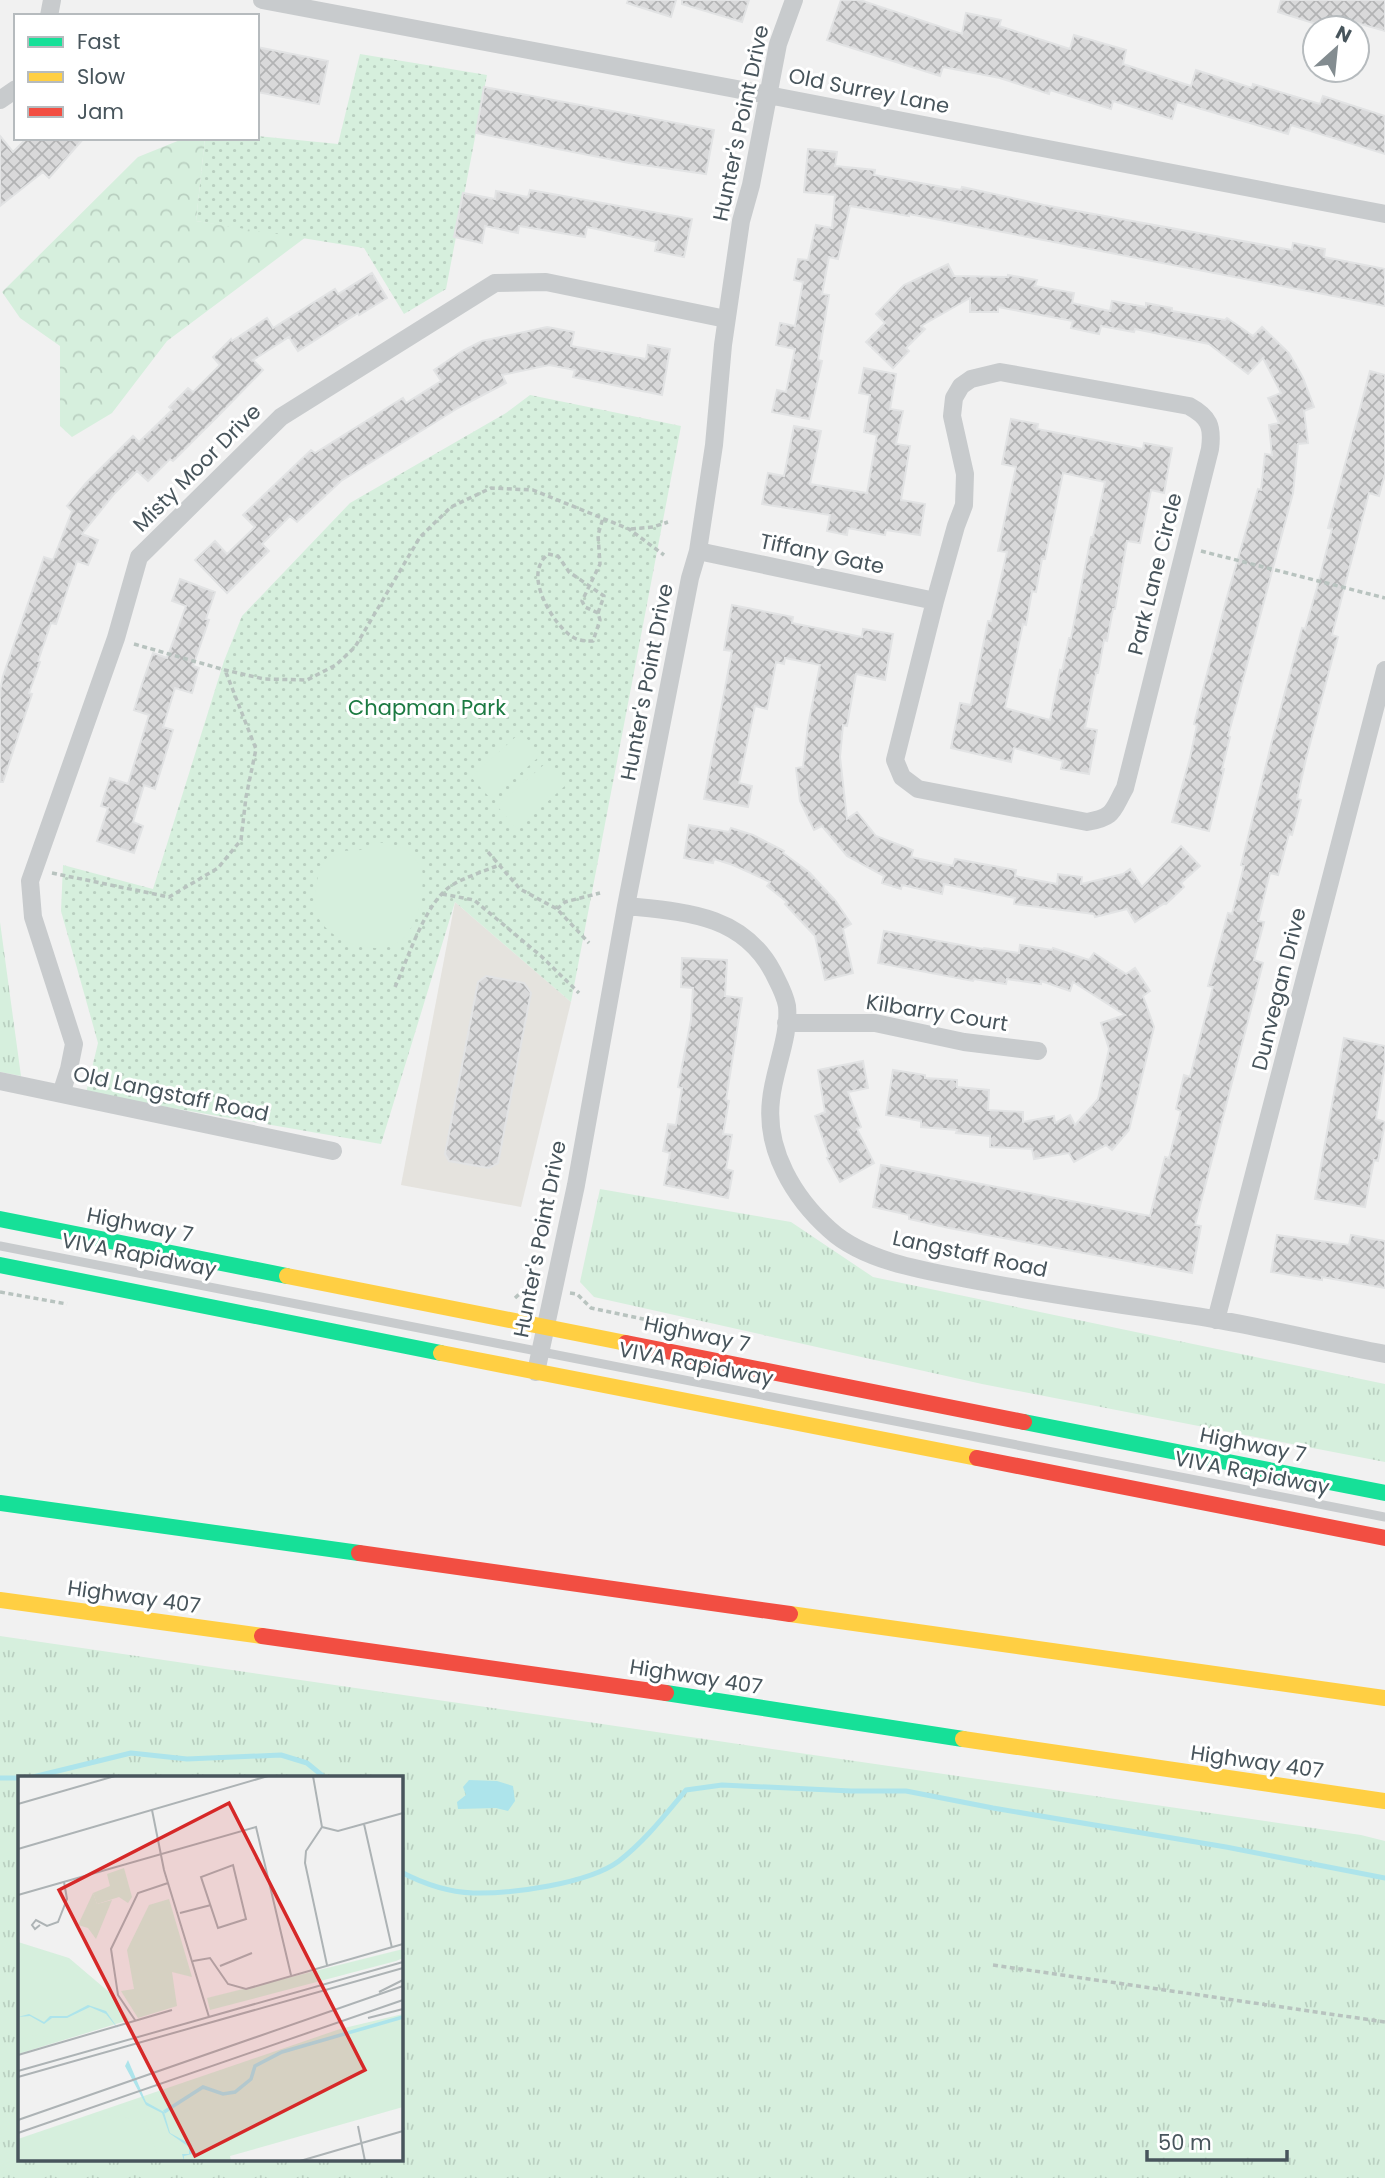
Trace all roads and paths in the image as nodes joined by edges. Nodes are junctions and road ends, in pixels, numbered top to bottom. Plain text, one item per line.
1 (262, 0) edge
2 (793, 0) edge
3 (768, 94) junction
4 (1385, 214) edge
5 (726, 320) junction
6 (604, 517) junction
7 (668, 522) dead end
8 (629, 529) junction
9 (1185, 547) junction
10 (698, 551) junction
11 (664, 555) dead end
12 (589, 586) junction
13 (1385, 598) edge
14 (935, 601) junction
15 (598, 612) junction
16 (116, 638) junction
17 (225, 670) junction
18 (1385, 670) edge
19 (488, 852) dead end
20 (499, 865) junction
21 (35, 870) junction
22 (600, 893) dead end
23 (442, 894) junction
24 (626, 906) junction
25 (557, 909) junction
26 (589, 943) dead end
27 (395, 987) dead end
28 (579, 993) dead end
29 (786, 1023) junction
30 (1038, 1051) dead end
31 (0, 1081) edge
32 (61, 1094) junction
33 (333, 1151) dead end
34 (0, 1219) edge
35 (0, 1246) edge
36 (0, 1265) edge
37 (1216, 1320) junction
38 (547, 1325) junction
39 (541, 1351) junction
40 (1385, 1354) edge
41 (536, 1372) junction
42 (1385, 1493) edge
43 (0, 1503) edge
44 (1385, 1517) edge
45 (1385, 1538) edge
46 (0, 1600) edge
47 (1385, 1698) edge
48 (1274, 1786) junction
49 (1385, 1801) edge
50 (1385, 1813) edge
51 (993, 1965) dead end
52 (1385, 2022) edge

1 - 3 street, Old Surrey Lane
2 - 3 street, Hunter's Point Drive
3 - 4 street, Old Surrey Lane
3 - 5 street, Hunter's Point Drive
5 - 10 street, Hunter's Point Drive
5 - 16 street, Misty Moor Drive
6 - 8 path
6 - 12 path
6 - 17 path
7 - 8 path
8 - 11 path
9 - 13 path
9 - 14 street, Park Lane Circle
9 - 14 street, Park Lane Circle
10 - 14 street, Tiffany Gate
10 - 24 street, Hunter's Point Drive
12 - 15 path
12 - 15 path
12 - 15 path
16 - 17 path
16 - 21 street, Misty Moor Drive
17 - 21 path
18 - 37 street, Dunvegan Drive
19 - 20 path
20 - 23 path
20 - 25 path
21 - 32 street, Misty Moor Drive
22 - 25 path
23 - 27 path
23 - 28 path
24 - 29 street, Langstaff Road
24 - 38 street, Hunter's Point Drive
25 - 26 path
29 - 30 street, Kilbarry Court
29 - 37 street, Langstaff Road
31 - 32 street, Old Langstaff Road
32 - 33 street, Old Langstaff Road
34 - 38 main road, Highway 7
35 - 39 lane, VIVA Rapidway
36 - 41 main road
37 - 40 street, Langstaff Road
38 - 39 street, Hunter's Point Drive
38 - 42 main road, Highway 7
39 - 41 street, Hunter's Point Drive
39 - 44 lane, VIVA Rapidway
41 - 45 main road
43 - 47 main road
46 - 48 main road, Highway 407
48 - 49 main road, Highway 407
48 - 50 main road
51 - 52 path

